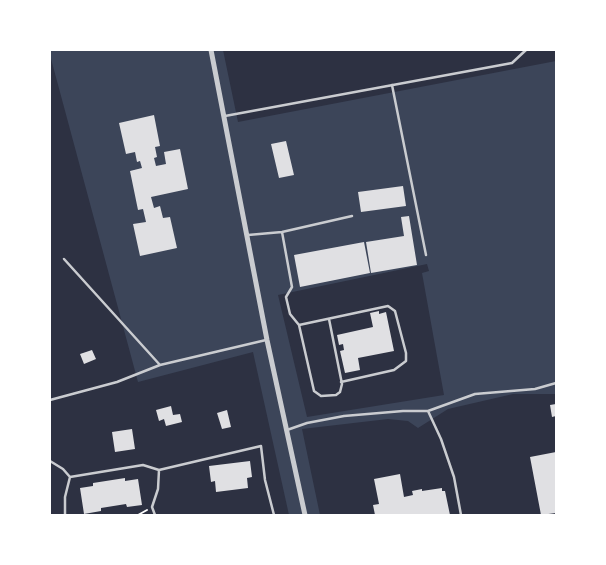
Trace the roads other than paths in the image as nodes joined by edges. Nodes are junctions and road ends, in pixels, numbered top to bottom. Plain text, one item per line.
1 (211, 50) edge
2 (526, 50) edge
3 (392, 85) junction
4 (224, 116) junction
5 (352, 216) dead end
6 (282, 232) junction
7 (248, 235) junction
8 (426, 256) dead end
9 (64, 259) dead end
10 (329, 319) junction
11 (299, 325) junction
12 (268, 340) junction
13 (160, 365) junction
14 (341, 382) junction
15 (556, 383) edge
16 (50, 400) edge
17 (428, 411) junction
18 (287, 430) junction
19 (50, 461) edge
20 (159, 470) junction
21 (70, 477) junction
22 (65, 515) edge
23 (155, 515) edge
24 (274, 515) edge
25 (305, 515) edge
26 (461, 515) edge

1 - 4 street
2 - 3 lane
3 - 4 lane
3 - 8 lane
4 - 7 street
5 - 6 lane
6 - 7 lane
6 - 11 lane
7 - 12 street
9 - 13 lane
10 - 11 lane
10 - 14 lane
10 - 14 lane
11 - 14 lane
12 - 13 lane
12 - 18 street
13 - 16 lane
15 - 17 lane
17 - 18 lane
17 - 26 lane
18 - 25 street
19 - 21 lane
20 - 21 lane
20 - 23 lane
20 - 24 lane
21 - 22 lane

